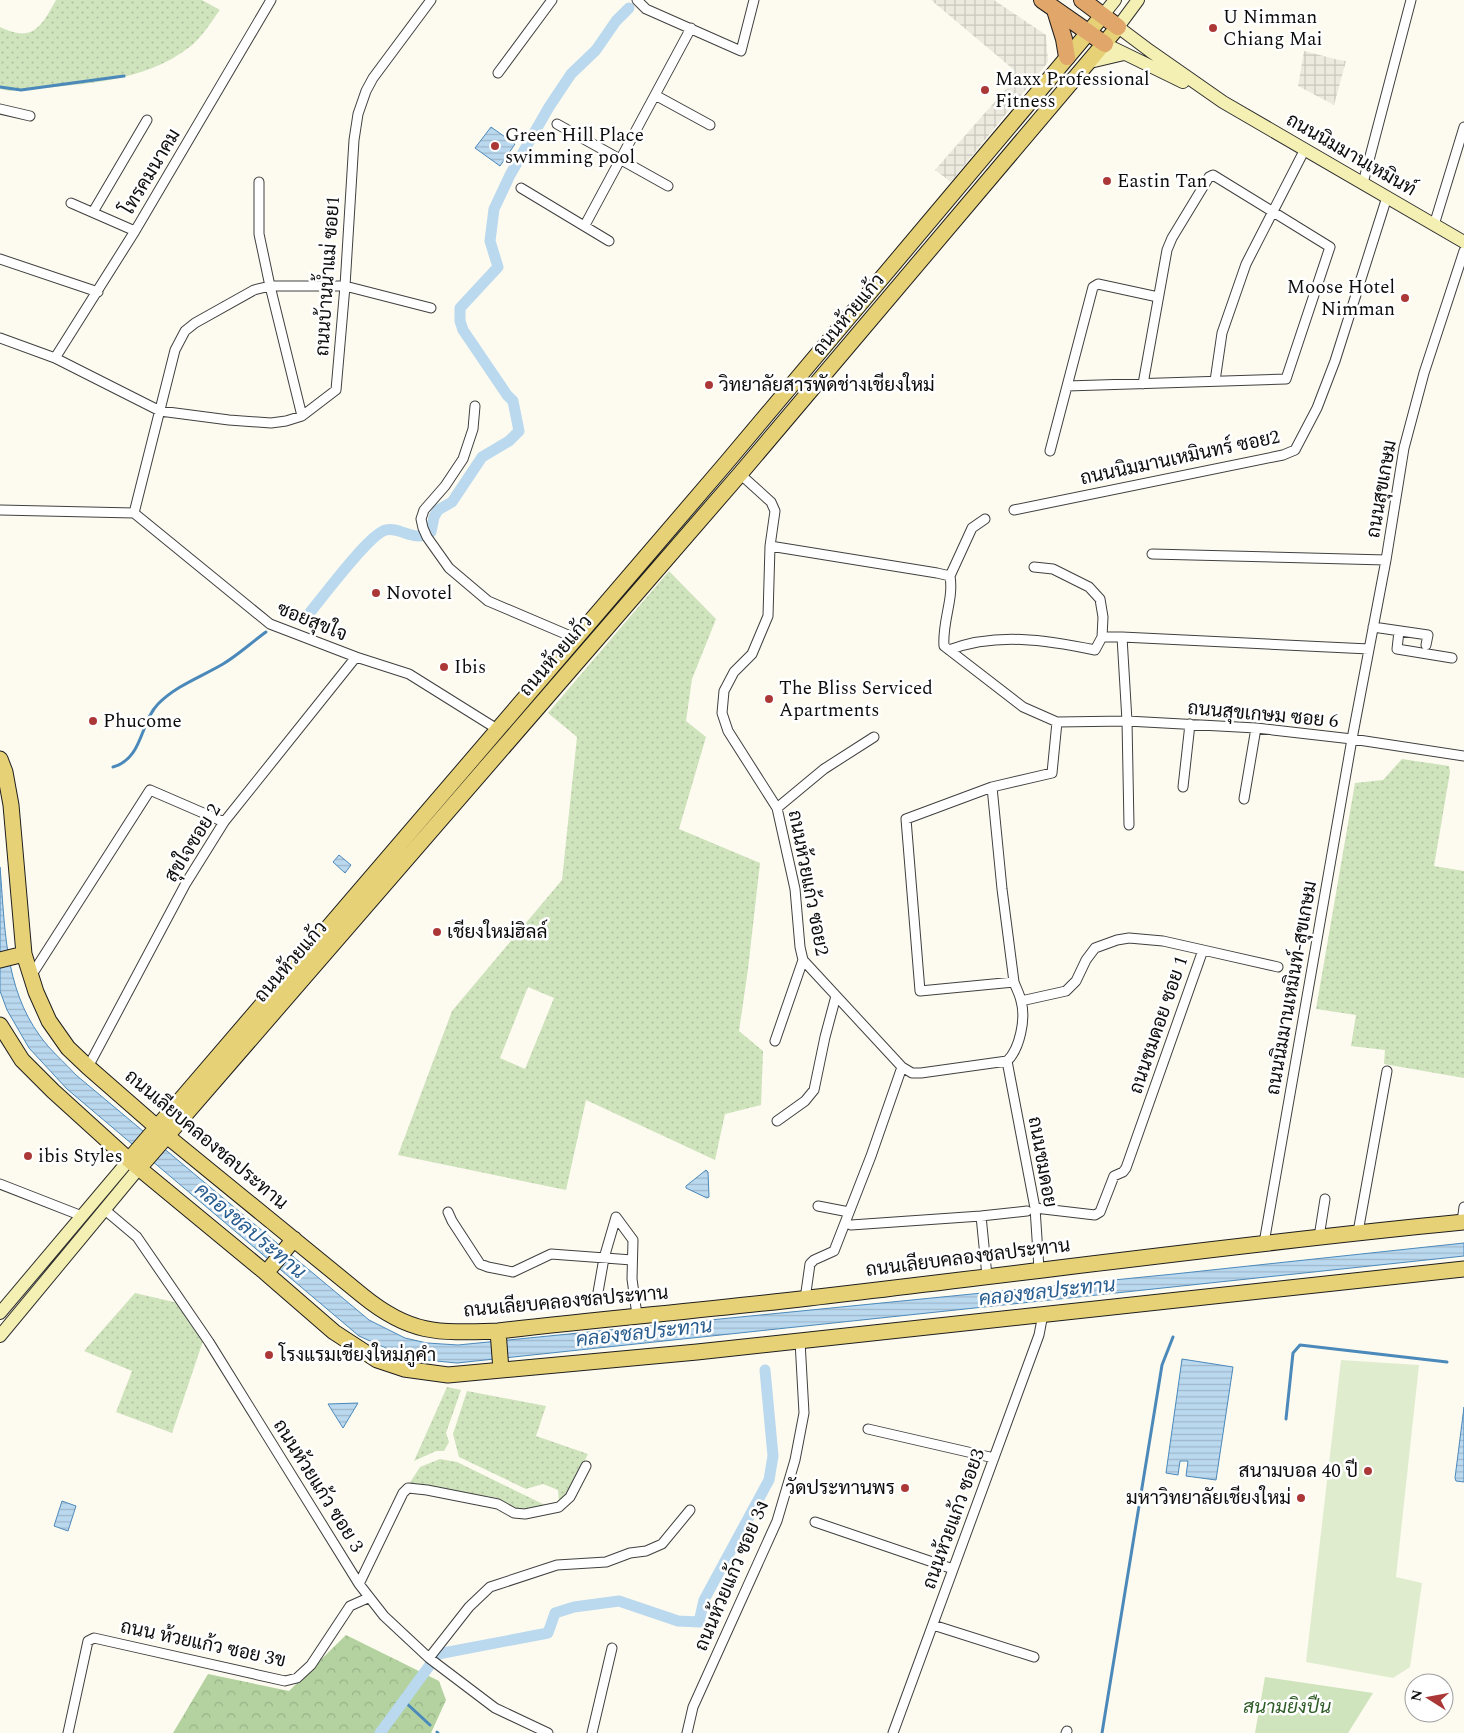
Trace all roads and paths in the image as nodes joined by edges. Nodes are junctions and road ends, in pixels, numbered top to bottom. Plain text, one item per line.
1 (271, 0) edge
2 (431, 0) edge
3 (552, 0) edge
4 (637, 0) edge
5 (754, 0) edge
6 (1082, 0) edge
7 (1115, 0) edge
8 (1411, 0) edge
9 (1135, 4) edge
10 (1048, 5) edge
11 (1103, 15) junction
12 (1118, 27) junction
13 (691, 28) junction
14 (1088, 32) junction
15 (1133, 39) junction
16 (1105, 44) junction
17 (1124, 54) junction
18 (1066, 57) junction
19 (1090, 62) junction
20 (498, 73) dead end
21 (655, 95) junction
22 (1219, 99) junction
23 (0, 109) edge
24 (30, 116) dead end
25 (147, 120) dead end
26 (557, 124) dead end
27 (710, 125) dead end
28 (1464, 127) edge
29 (1305, 149) junction
30 (620, 159) junction
31 (259, 182) dead end
32 (1363, 183) junction
33 (668, 186) dead end
34 (521, 188) dead end
35 (1387, 198) junction
36 (71, 203) dead end
37 (1273, 210) junction
38 (93, 212) junction
39 (1434, 224) junction
40 (585, 225) junction
41 (135, 231) junction
42 (609, 242) dead end
43 (1464, 242) edge
44 (1464, 251) edge
45 (0, 259) edge
46 (270, 286) junction
47 (345, 286) junction
48 (98, 292) junction
49 (1158, 297) junction
50 (431, 308) dead end
51 (0, 338) edge
52 (55, 358) junction
53 (1214, 381) junction
54 (1142, 384) junction
55 (1067, 386) junction
56 (475, 406) dead end
57 (160, 411) junction
58 (302, 416) junction
59 (1050, 451) dead end
60 (727, 462) junction
61 (740, 474) junction
62 (0, 510) edge
63 (1014, 510) dead end
64 (134, 512) junction
65 (985, 519) dead end
66 (770, 546) junction
67 (1152, 554) dead end
68 (1386, 560) junction
69 (1034, 567) dead end
70 (950, 576) junction
71 (1373, 627) junction
72 (1400, 631) junction
73 (1102, 637) junction
74 (1122, 637) junction
75 (575, 638) junction
76 (1426, 646) dead end
77 (1369, 649) junction
78 (949, 650) junction
79 (356, 657) junction
80 (1452, 658) dead end
81 (1127, 720) junction
82 (1057, 722) junction
83 (1190, 724) junction
84 (1256, 728) junction
85 (497, 729) junction
86 (874, 738) dead end
87 (510, 739) junction
88 (1352, 739) junction
89 (1464, 756) edge
90 (0, 760) edge
91 (992, 787) junction
92 (1183, 787) dead end
93 (1244, 799) dead end
94 (777, 808) junction
95 (224, 822) junction
96 (1129, 826) dead end
97 (1203, 950) junction
98 (24, 954) junction
99 (0, 960) edge
100 (803, 960) junction
101 (1278, 967) dead end
102 (31, 976) junction
103 (1014, 982) junction
104 (836, 996) junction
105 (1022, 1001) junction
106 (0, 1025) edge
107 (775, 1040) dead end
108 (1007, 1061) junction
109 (88, 1067) junction
110 (902, 1067) junction
111 (1386, 1071) dead end
112 (778, 1121) dead end
113 (162, 1132) junction
114 (134, 1164) junction
115 (0, 1184) edge
116 (1324, 1199) dead end
117 (818, 1206) dead end
118 (1031, 1209) junction
119 (105, 1210) junction
120 (448, 1212) dead end
121 (849, 1212) junction
122 (82, 1216) junction
123 (981, 1216) junction
124 (1463, 1217) edge
125 (851, 1225) dead end
126 (1358, 1232) junction
127 (1319, 1237) junction
128 (291, 1243) junction
129 (1264, 1244) junction
130 (604, 1258) junction
131 (632, 1260) junction
132 (1039, 1269) junction
133 (1464, 1269) edge
134 (269, 1270) junction
135 (987, 1276) junction
136 (597, 1298) dead end
137 (805, 1299) junction
138 (0, 1314) edge
139 (1043, 1314) junction
140 (638, 1315) junction
141 (498, 1334) junction
142 (0, 1336) edge
143 (800, 1341) junction
144 (501, 1366) junction
145 (868, 1429) dead end
146 (994, 1458) junction
147 (586, 1466) dead end
148 (690, 1510) dead end
149 (815, 1522) dead end
150 (953, 1570) junction
151 (359, 1584) junction
152 (368, 1598) junction
153 (932, 1625) junction
154 (612, 1648) dead end
155 (1034, 1656) dead end
156 (429, 1658) junction
157 (68, 1733) edge
158 (548, 1733) edge
159 (592, 1733) edge
160 (687, 1733) edge
161 (893, 1733) edge

1 - 41 street, โทรคมนาคม
2 - 47 street, ถนนบ้านน้ำแม่ ซอย1
3 - 20 street
4 - 13 street
5 - 13 street
6 - 11 highway
7 - 11 main road, ถนนห้วยแก้ว
8 - 32 street
9 - 12 main road, ถนนห้วยแก้ว
9 - 15 main road
10 - 14 highway
10 - 18 highway
11 - 12 highway
11 - 14 main road, ถนนห้วยแก้ว
12 - 15 main road, ถนนนิมมานเหมินท์
12 - 16 main road, ถนนห้วยแก้ว
13 - 21 street
14 - 16 highway
14 - 18 main road, ถนนห้วยแก้ว
15 - 22 main road, ถนนนิมมานเหมินท์
16 - 17 main road, ถนนนิมมานเหมินท์
16 - 19 main road, ถนนห้วยแก้ว
17 - 19 main road
17 - 22 main road, ถนนนิมมานเหมินท์
18 - 60 main road, ถนนห้วยแก้ว
19 - 61 main road, ถนนห้วยแก้ว
21 - 27 street
21 - 30 street
22 - 29 main road, ถนนนิมมานเหมินท์
23 - 24 street
25 - 38 street
26 - 30 street
28 - 39 street
29 - 32 main road, ถนนนิมมานเหมินท์
29 - 37 street
30 - 33 street
30 - 40 street
31 - 46 street
32 - 35 main road, ถนนนิมมานเหมินท์
34 - 40 street
35 - 39 main road, ถนนนิมมานเหมินท์
35 - 63 street, ถนนนิมมานเหมินทร์ ซอย2
36 - 38 street
37 - 49 street
37 - 53 street
37 - 53 street
38 - 41 street
39 - 43 main road, ถนนนิมมานเหมินท์
40 - 42 street
41 - 48 street, โทรคมนาคม
44 - 68 street, ถนนสุขเกษม
45 - 48 street
46 - 47 street
46 - 57 street
46 - 58 street
47 - 50 street
47 - 58 street, ถนนบ้านน้ำแม่ ซอย1
48 - 52 street, โทรคมนาคม
49 - 54 street
49 - 55 street
51 - 52 street
52 - 57 street
53 - 54 street
54 - 55 street
55 - 59 street
56 - 75 street
57 - 58 street, ถนนบ้านน้ำแม่ ซอย1
57 - 64 street
60 - 61 main road
60 - 75 main road, ถนนห้วยแก้ว
61 - 66 street, ถนนห้วยแก้ว ซอย2
61 - 87 main road, ถนนห้วยแก้ว
62 - 64 street
64 - 79 street, ซอยสุขใจ
65 - 70 street
66 - 70 street
66 - 94 street, ถนนห้วยแก้ว ซอย2
67 - 68 street
68 - 71 street, ถนนสุขเกษม
69 - 73 street
70 - 78 street
71 - 72 street
71 - 77 street, ถนนสุขเกษม
72 - 76 street
72 - 80 street
73 - 74 street
73 - 78 street
74 - 77 street
74 - 81 street
75 - 85 main road, ถนนห้วยแก้ว
77 - 88 street, ถนนสุขเกษม
78 - 82 street
79 - 85 street, ซอยสุขใจ
79 - 95 street, สุขใจซอย 2
81 - 82 street, ถนนสุขเกษม ซอย 6
81 - 83 street, ถนนสุขเกษม ซอย 6
81 - 96 street
82 - 91 street
83 - 84 street, ถนนสุขเกษม ซอย 6
83 - 92 street
84 - 88 street, ถนนสุขเกษม ซอย 6
84 - 93 street
85 - 87 main road
85 - 113 main road, ถนนห้วยแก้ว
86 - 94 street
87 - 113 main road, ถนนห้วยแก้ว
88 - 89 street, ถนนสุขเกษม ซอย 6
88 - 129 street, ถนนนิมมานเหมินท์-สุขเกษม
90 - 98 main road, ถนนเลียบคลองชลประทาน
91 - 103 street
91 - 103 street
94 - 100 street, ถนนห้วยแก้ว ซอย2
95 - 102 street
95 - 109 street, สุขใจซอย 2
97 - 101 street
97 - 105 street, ถนนชมดอย ซอย 1
97 - 118 street, ถนนชมดอย ซอย 1
98 - 99 main road
98 - 102 main road, ถนนเลียบคลองชลประทาน
100 - 104 street, ถนนห้วยแก้ว ซอย2
100 - 107 street
102 - 109 main road, ถนนเลียบคลองชลประทาน
103 - 105 street
104 - 110 street, ถนนห้วยแก้ว ซอย2
104 - 112 street
105 - 108 street
106 - 114 main road
108 - 110 street
108 - 118 street, ถนนชมดอย
109 - 113 main road, ถนนเลียบคลองชลประทาน
110 - 121 street
111 - 126 street
113 - 114 main road, ถนนห้วยแก้ว
113 - 128 main road, ถนนเลียบคลองชลประทาน
114 - 119 main road, ถนนห้วยแก้ว
114 - 122 main road, ถนนห้วยแก้ว
114 - 134 main road
115 - 122 street
116 - 127 street
117 - 121 street
118 - 123 street
118 - 132 street, ถนนชมดอย
119 - 142 main road, ถนนห้วยแก้ว
119 - 151 street, ถนนห้วยแก้ว ซอย 3
120 - 130 street
121 - 137 street
122 - 138 main road, ถนนห้วยแก้ว
123 - 125 street
123 - 135 street
124 - 126 main road, ถนนเลียบคลองชลประทาน
126 - 127 main road, ถนนเลียบคลองชลประทาน
127 - 129 main road, ถนนเลียบคลองชลประทาน
128 - 134 main road
128 - 141 main road, ถนนเลียบคลองชลประทาน
129 - 132 main road, ถนนเลียบคลองชลประทาน
130 - 131 street
130 - 131 street
130 - 136 street
131 - 140 street
132 - 135 main road, ถนนเลียบคลองชลประทาน
133 - 139 main road
134 - 144 main road
135 - 137 main road, ถนนเลียบคลองชลประทาน
137 - 140 main road, ถนนเลียบคลองชลประทาน
139 - 143 main road
139 - 146 street, ถนนห้วยแก้ว ซอย3
140 - 141 main road, ถนนเลียบคลองชลประทาน
141 - 144 main road
143 - 144 main road
143 - 160 street, ถนนห้วยแก้ว ซอย 3ง
145 - 146 street
146 - 150 street, ถนนห้วยแก้ว ซอย3
147 - 151 street
148 - 156 street
149 - 150 street
150 - 153 street, ถนนห้วยแก้ว ซอย3
151 - 152 street, ถนนห้วยแก้ว ซอย 3
152 - 156 street, ถนนห้วยแก้ว ซอย 3
152 - 157 street, ถนน ห้วยแก้ว ซอย 3ข
153 - 155 street
153 - 161 street, ถนนห้วยแก้ว ซอย3
154 - 159 street
156 - 158 street, ถนนห้วยแก้ว ซอย 3

